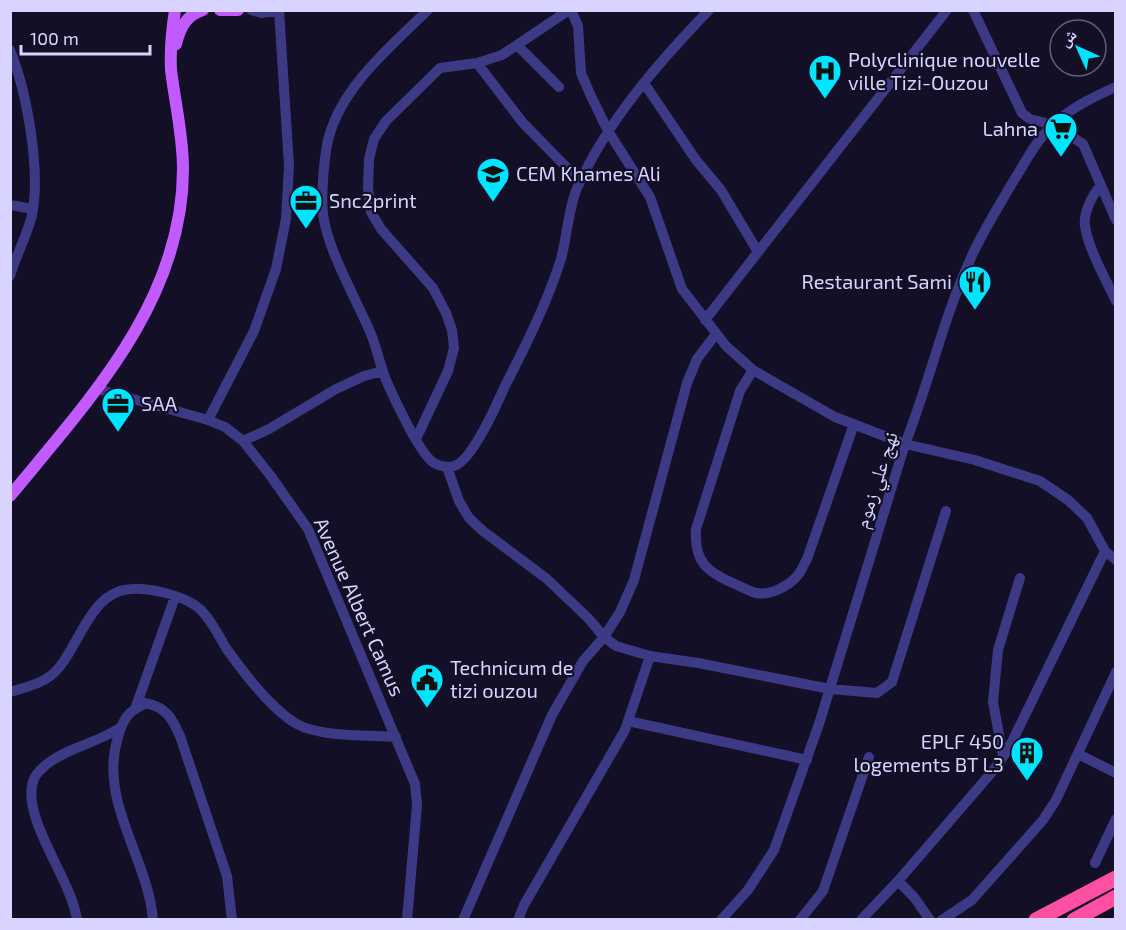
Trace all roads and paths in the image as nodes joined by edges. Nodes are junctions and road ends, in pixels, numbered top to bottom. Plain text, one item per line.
1 (203, 10) edge
2 (220, 10) edge
3 (237, 10) edge
4 (428, 10) edge
5 (570, 10) edge
6 (709, 10) edge
7 (947, 10) edge
8 (973, 10) edge
9 (256, 11) edge
10 (279, 11) edge
11 (173, 15) edge
12 (518, 46) junction
13 (10, 50) edge
14 (477, 63) junction
15 (171, 68) junction
16 (644, 83) junction
17 (559, 87) dead end
18 (1116, 87) edge
19 (1054, 125) junction
20 (608, 131) junction
21 (580, 181) junction
22 (1100, 187) junction
23 (10, 205) edge
24 (33, 209) junction
25 (1116, 220) edge
26 (758, 252) junction
27 (10, 276) edge
28 (1116, 301) edge
29 (705, 320) junction
30 (716, 334) junction
31 (753, 370) junction
32 (383, 371) junction
33 (97, 389) junction
34 (208, 420) junction
35 (854, 424) junction
36 (416, 439) junction
37 (243, 441) junction
38 (905, 444) junction
39 (447, 467) junction
40 (16, 481) edge
41 (10, 496) edge
42 (946, 511) dead end
43 (1105, 551) junction
44 (1116, 560) edge
45 (1020, 578) dead end
46 (175, 597) junction
47 (603, 636) junction
48 (650, 656) junction
49 (1116, 672) edge
50 (830, 689) junction
51 (10, 692) edge
52 (135, 710) junction
53 (628, 721) junction
54 (121, 727) junction
55 (396, 737) junction
56 (1078, 754) junction
57 (1003, 756) junction
58 (869, 758) dead end
59 (807, 760) junction
60 (1116, 773) edge
61 (1116, 819) edge
62 (1095, 863) dead end
63 (1116, 878) edge
64 (898, 881) junction
65 (1116, 897) edge
66 (77, 920) edge
67 (153, 920) edge
68 (232, 920) edge
69 (407, 920) edge
70 (463, 920) edge
71 (518, 920) edge
72 (720, 920) edge
73 (800, 920) edge
74 (861, 920) edge
75 (930, 920) edge
76 (942, 920) edge
77 (1036, 920) edge
78 (1074, 920) edge

1 - 15 main road
2 - 3 main road
4 - 32 street
5 - 12 street
5 - 20 street
6 - 16 street
7 - 26 street
8 - 19 street
9 - 10 street
10 - 34 street
11 - 15 main road
12 - 14 street
12 - 17 street
13 - 24 street
14 - 21 street
14 - 36 street
15 - 33 main road
16 - 20 street
16 - 26 street
18 - 19 street, نهج علي زموم
19 - 22 street
19 - 38 street, نهج علي زموم
20 - 21 street
20 - 29 street
21 - 39 street
22 - 25 street
22 - 28 street
23 - 24 street
24 - 27 street
26 - 29 street
29 - 30 street
30 - 31 street
30 - 47 street
31 - 35 street
31 - 35 street
32 - 36 street
32 - 37 street
33 - 34 street, Avenue Albert Camus
33 - 40 main road
34 - 37 street, Avenue Albert Camus
35 - 38 street
36 - 39 street
37 - 55 street, Avenue Albert Camus
38 - 43 street
38 - 50 street, نهج علي زموم
39 - 47 street
40 - 41 main road
42 - 50 street
43 - 44 street
43 - 57 street
45 - 57 street
46 - 51 street
46 - 52 street
46 - 55 street
47 - 48 street
47 - 70 street
48 - 50 street
48 - 53 street
49 - 56 street
50 - 59 street, نهج علي زموم
52 - 54 street
52 - 68 street
53 - 59 street
53 - 71 street
54 - 66 street
54 - 67 street
55 - 69 street, Avenue Albert Camus
56 - 60 street
56 - 76 street
57 - 64 street
58 - 73 street
59 - 72 street, نهج علي زموم
61 - 62 street
63 - 77 highway
64 - 74 street
64 - 75 street
65 - 78 highway

